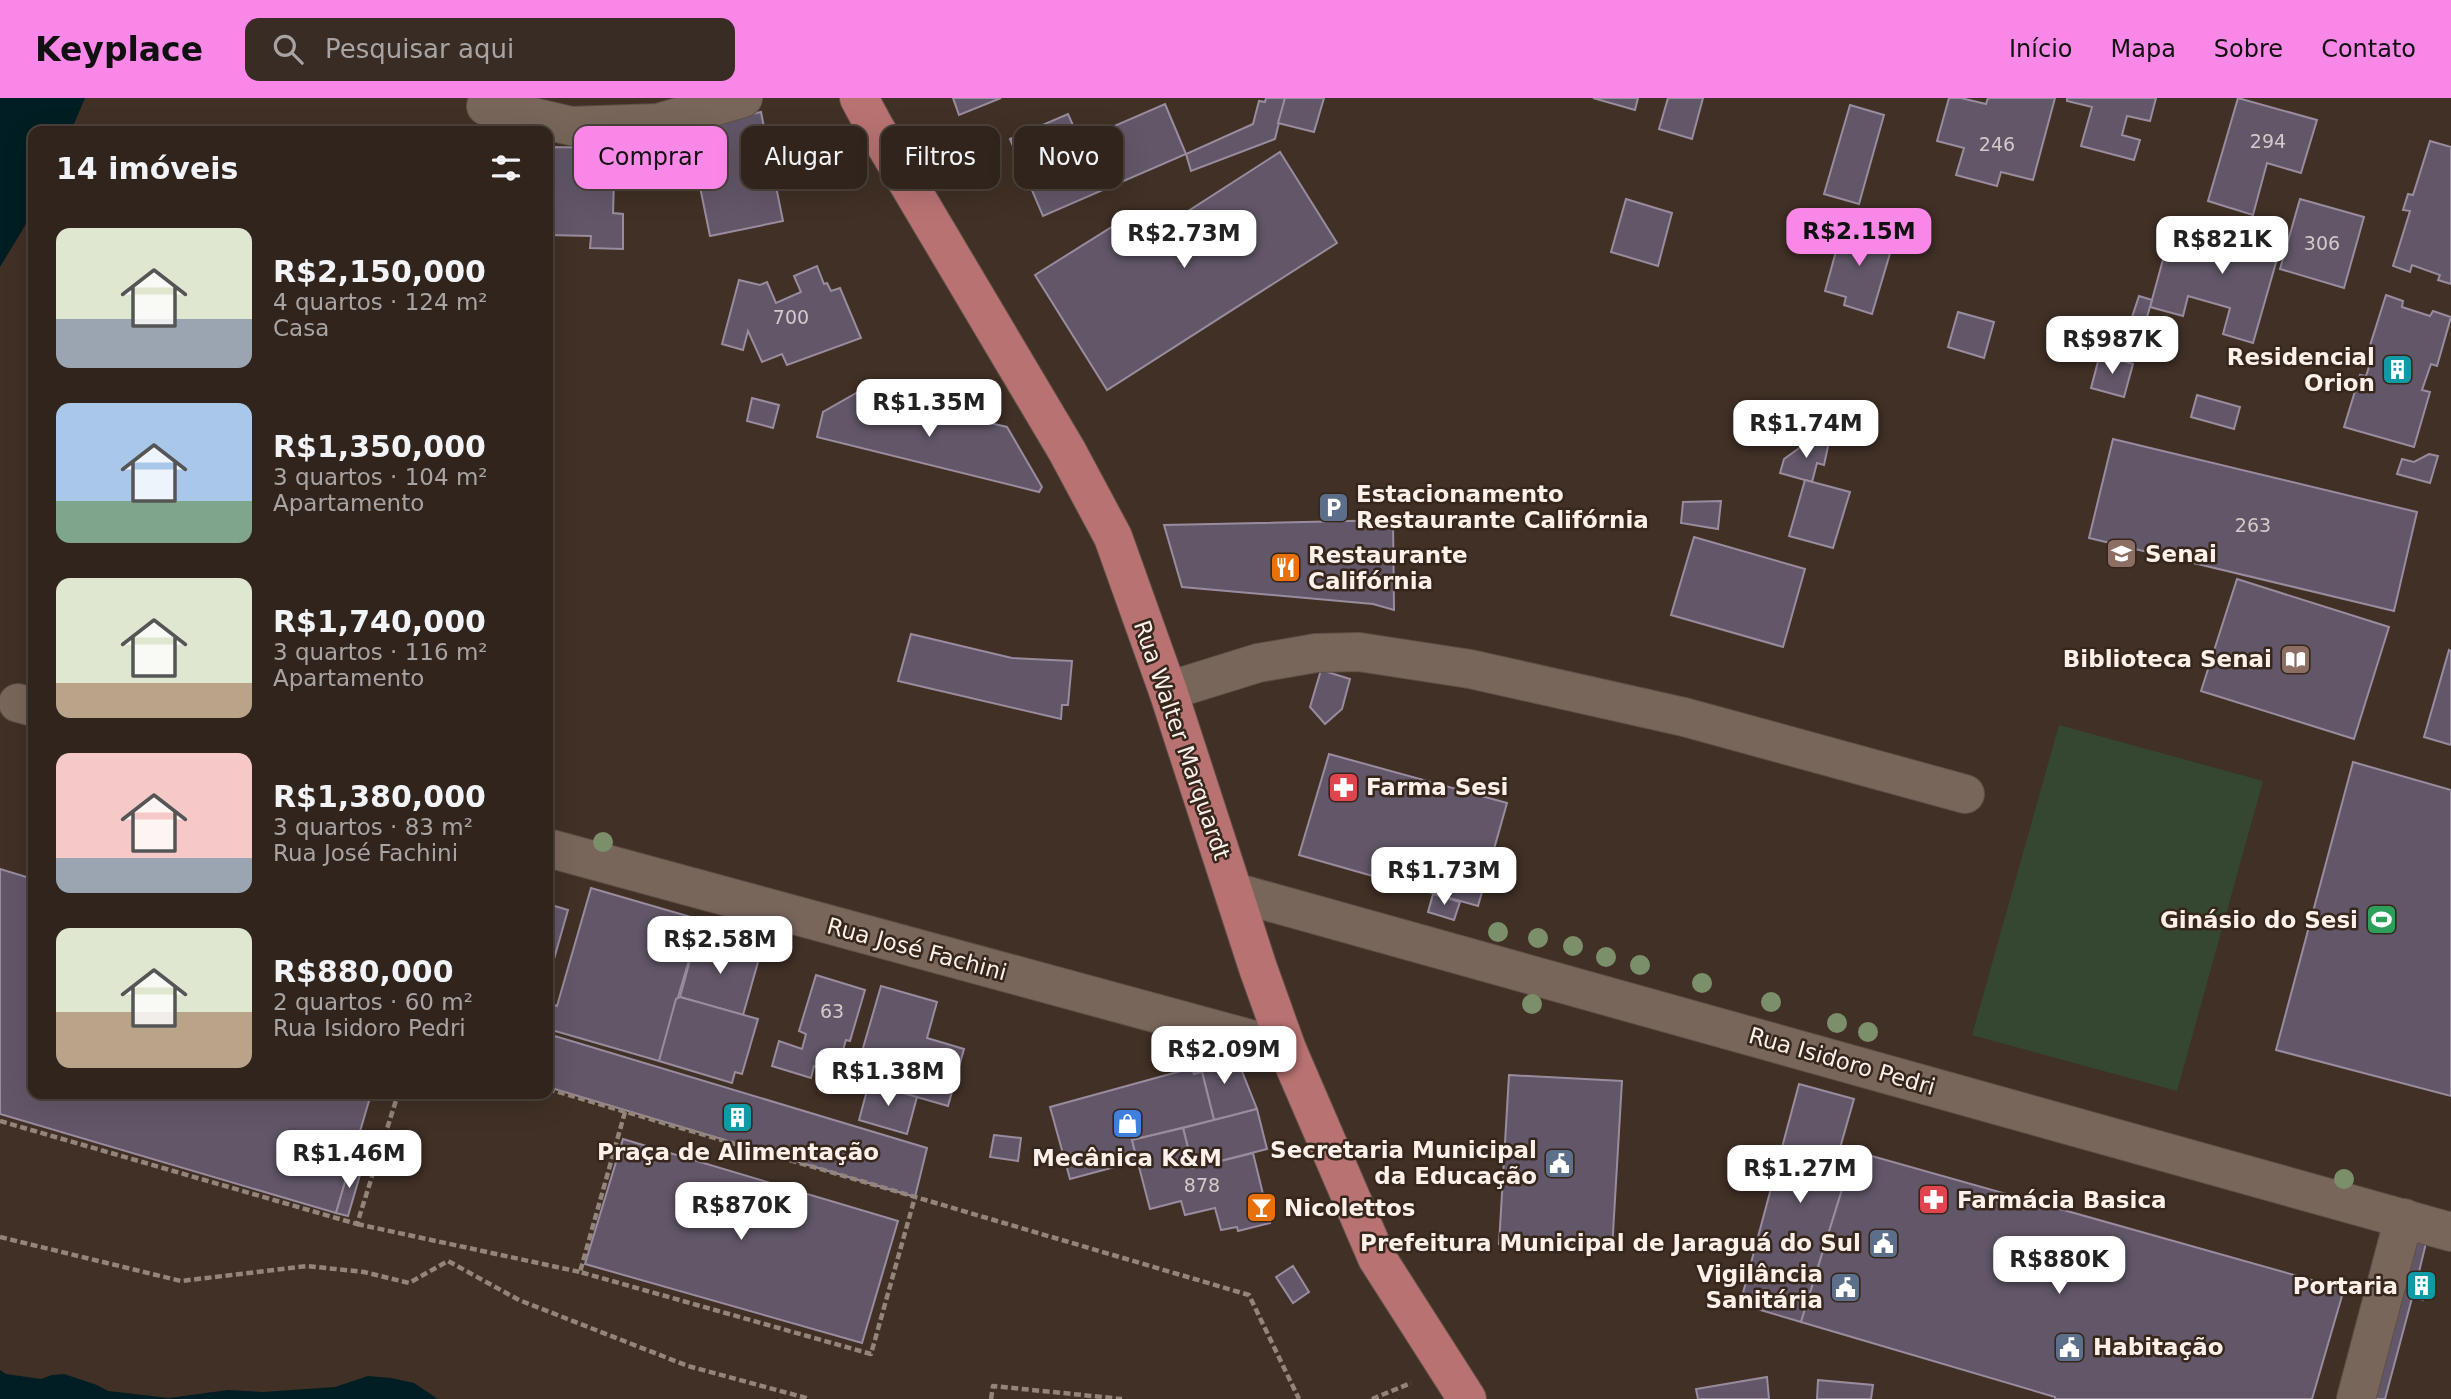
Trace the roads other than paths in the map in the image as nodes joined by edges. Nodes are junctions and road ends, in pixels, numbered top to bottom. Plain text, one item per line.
1 (743, 98) edge
2 (859, 98) edge
3 (486, 106) dead end
4 (1168, 691) junction
5 (1965, 794) dead end
6 (553, 849) edge
7 (1234, 892) junction
8 (1287, 1049) junction
9 (2404, 1218) junction
10 (2451, 1232) edge
11 (1467, 1399) edge
12 (2356, 1399) edge

1 - 3 street
2 - 4 main road, Rua Walter Marquardt
4 - 5 street
4 - 7 main road, Rua Walter Marquardt
6 - 8 street, Rua José Fachini
7 - 8 main road, Rua Walter Marquardt
7 - 9 street, Rua Isidoro Pedri
8 - 11 main road, Rua Walter Marquardt
9 - 10 street, Rua Isidoro Pedri
9 - 12 street

